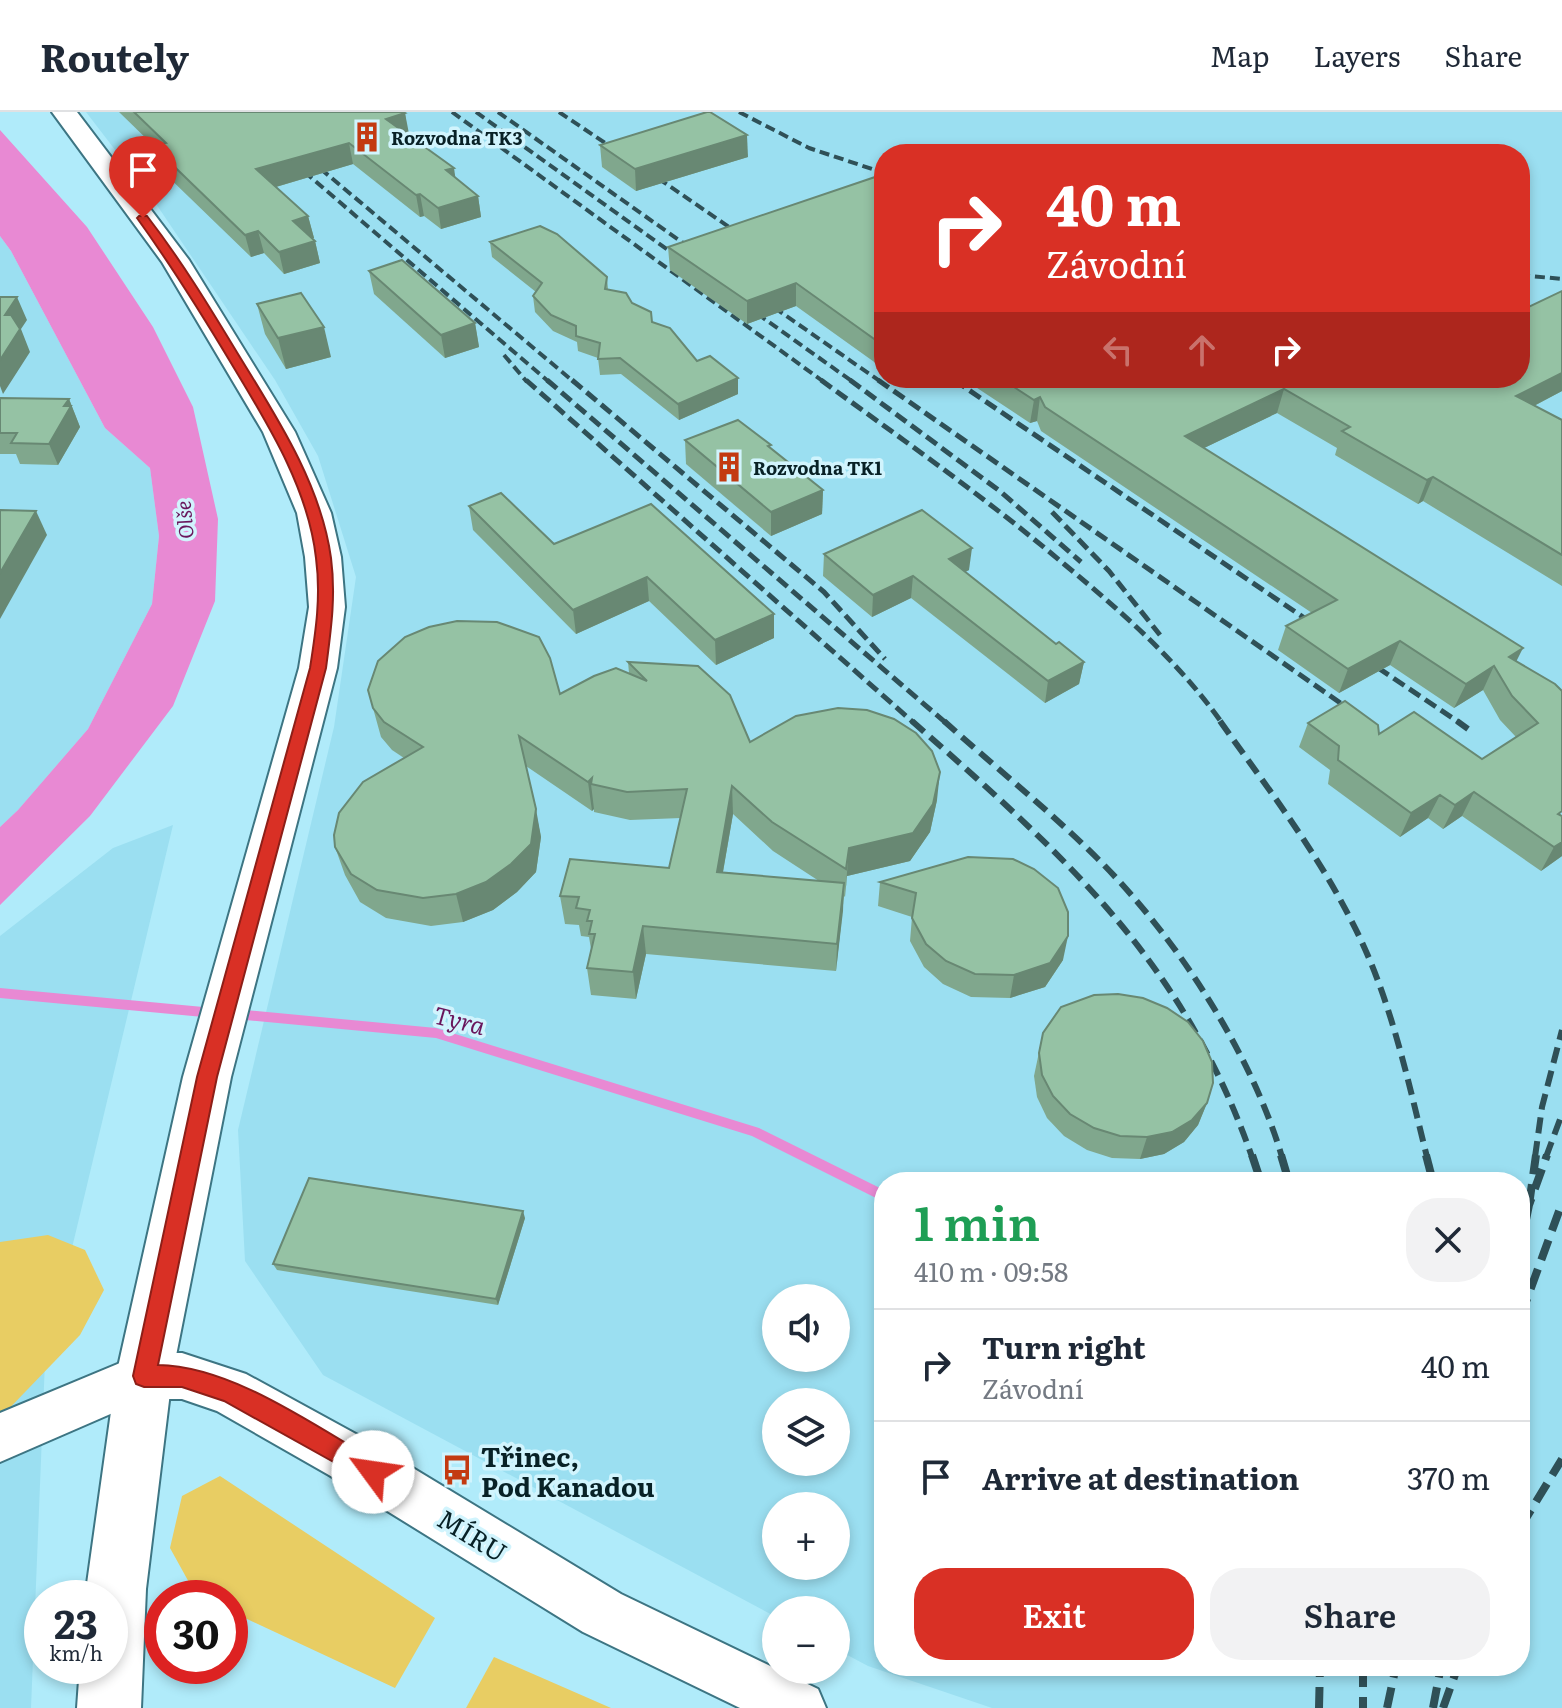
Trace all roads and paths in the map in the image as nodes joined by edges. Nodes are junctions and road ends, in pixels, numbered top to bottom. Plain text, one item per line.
1 (64, 112) edge
2 (144, 1376) junction
3 (0, 1438) edge
4 (109, 1708) edge
5 (799, 1708) edge

1 - 2 street
2 - 3 street
2 - 4 street
2 - 5 street, MÍRU

